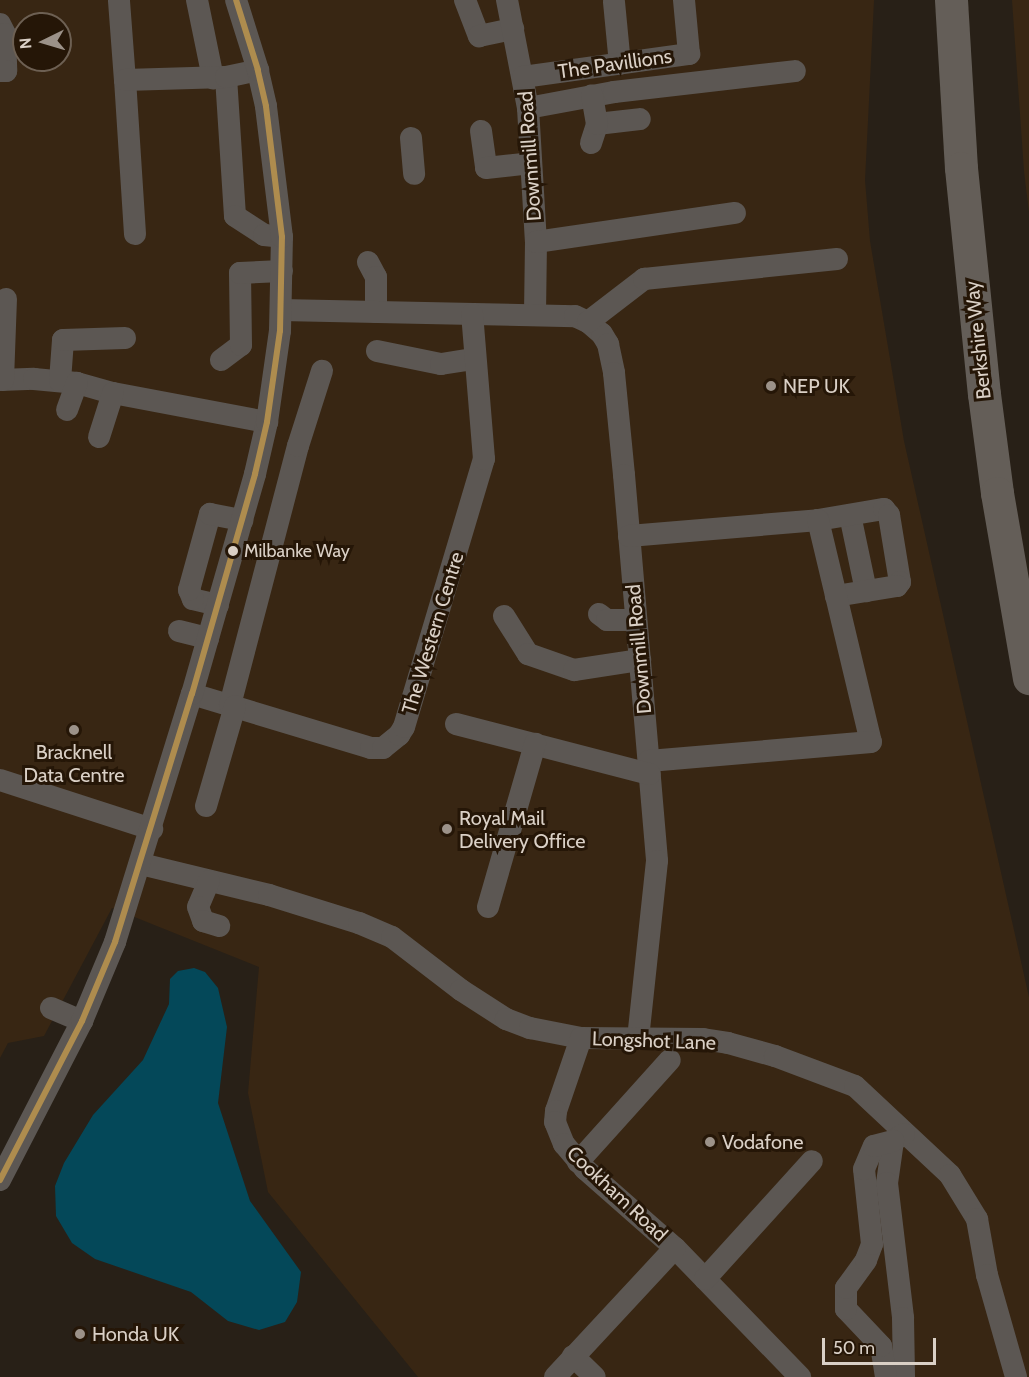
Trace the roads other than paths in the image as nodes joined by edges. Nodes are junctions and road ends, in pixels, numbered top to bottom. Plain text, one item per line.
1 (197, 0) edge
2 (236, 0) edge
3 (465, 0) edge
4 (507, 0) edge
5 (684, 0) edge
6 (951, 0) edge
7 (973, 0) edge
8 (119, 1) edge
9 (614, 2) dead end
10 (0, 24) edge
11 (513, 29) junction
12 (620, 64) junction
13 (258, 70) junction
14 (0, 71) edge
15 (795, 71) dead end
16 (524, 77) junction
17 (219, 78) junction
18 (125, 80) junction
19 (592, 95) junction
20 (528, 108) junction
21 (640, 119) dead end
22 (485, 134) dead end
23 (415, 142) dead end
24 (531, 163) junction
25 (419, 174) dead end
26 (735, 213) dead end
27 (135, 234) dead end
28 (282, 237) junction
29 (536, 242) junction
30 (837, 259) dead end
31 (368, 262) dead end
32 (282, 271) junction
33 (6, 299) dead end
34 (281, 310) junction
35 (376, 312) junction
36 (472, 314) junction
37 (534, 314) junction
38 (588, 322) junction
39 (125, 338) dead end
40 (377, 351) dead end
41 (474, 358) junction
42 (221, 360) dead end
43 (322, 371) dead end
44 (1, 380) edge
45 (68, 382) junction
46 (113, 393) junction
47 (67, 410) dead end
48 (265, 430) junction
49 (99, 437) dead end
50 (298, 446) junction
51 (850, 515) junction
52 (242, 520) junction
53 (818, 520) junction
54 (629, 536) junction
55 (1021, 570) edge
56 (866, 591) junction
57 (836, 596) junction
58 (218, 605) junction
59 (599, 614) dead end
60 (504, 616) dead end
61 (636, 620) junction
62 (179, 631) dead end
63 (208, 638) junction
64 (640, 660) junction
65 (1029, 678) edge
66 (192, 694) junction
67 (232, 705) junction
68 (456, 724) dead end
69 (535, 744) junction
70 (649, 768) junction
71 (0, 780) edge
72 (206, 806) dead end
73 (152, 829) junction
74 (141, 864) junction
75 (209, 880) junction
76 (488, 907) dead end
77 (219, 926) dead end
78 (51, 1008) dead end
79 (82, 1020) junction
80 (581, 1038) junction
81 (638, 1039) junction
82 (670, 1060) dead end
83 (899, 1137) junction
84 (812, 1161) dead end
85 (578, 1162) junction
86 (0, 1180) edge
87 (675, 1248) junction
88 (705, 1279) junction
89 (573, 1356) junction
90 (555, 1377) edge
91 (595, 1377) edge
92 (800, 1377) edge
93 (886, 1377) edge
94 (904, 1377) edge
95 (1016, 1377) edge

1 - 17 street
2 - 13 street
3 - 11 street
4 - 11 street, Downmill Road
5 - 12 street, The Pavillions
6 - 55 highway, Berkshire Way
7 - 55 highway, Berkshire Way
8 - 18 street
9 - 12 street
10 - 14 street
11 - 16 street, Downmill Road
12 - 16 street, The Pavillions
13 - 17 street
13 - 28 street
15 - 19 street
16 - 20 street, Downmill Road
17 - 18 street
17 - 28 street
18 - 27 street
19 - 20 street
19 - 21 street
20 - 24 street, Downmill Road
22 - 24 street
23 - 25 street
24 - 29 street, Downmill Road
26 - 29 street
28 - 32 street
29 - 37 street, Downmill Road
30 - 38 street
31 - 35 street
32 - 34 street
32 - 42 street
33 - 44 street
34 - 35 street
34 - 48 street
35 - 36 street
36 - 37 street
36 - 41 street, The Western Centre
37 - 38 street
38 - 54 street, Downmill Road
39 - 45 street
40 - 41 street
41 - 67 street, The Western Centre
43 - 50 street
44 - 45 street
45 - 46 street
45 - 47 street
46 - 48 street
46 - 49 street
48 - 50 street
48 - 52 street
50 - 67 street
51 - 53 street
51 - 56 street
51 - 56 street
52 - 58 street
52 - 58 street
53 - 54 street
53 - 57 street
54 - 61 street, Downmill Road
55 - 65 highway, Berkshire Way
56 - 57 street
57 - 70 street
58 - 63 street
59 - 61 street
60 - 64 street
61 - 64 street, Downmill Road
62 - 63 street
63 - 66 street
64 - 70 street, Downmill Road
66 - 67 street, The Western Centre
66 - 73 street
67 - 72 street
68 - 69 street
69 - 70 street
69 - 76 street
70 - 81 street, Downmill Road
71 - 73 street
73 - 74 street
74 - 75 street, Longshot Lane
74 - 79 street
75 - 77 street
75 - 80 street, Longshot Lane
78 - 79 street
79 - 86 street
80 - 81 street, Longshot Lane
80 - 85 street, Cookham Road
81 - 83 street, Longshot Lane
82 - 85 street
83 - 93 street
83 - 94 street
83 - 95 street, Longshot Lane
84 - 88 street
85 - 87 street, Cookham Road
87 - 88 street
87 - 89 street, Cookham Road
88 - 92 street
89 - 90 street, Cookham Road
89 - 91 street

